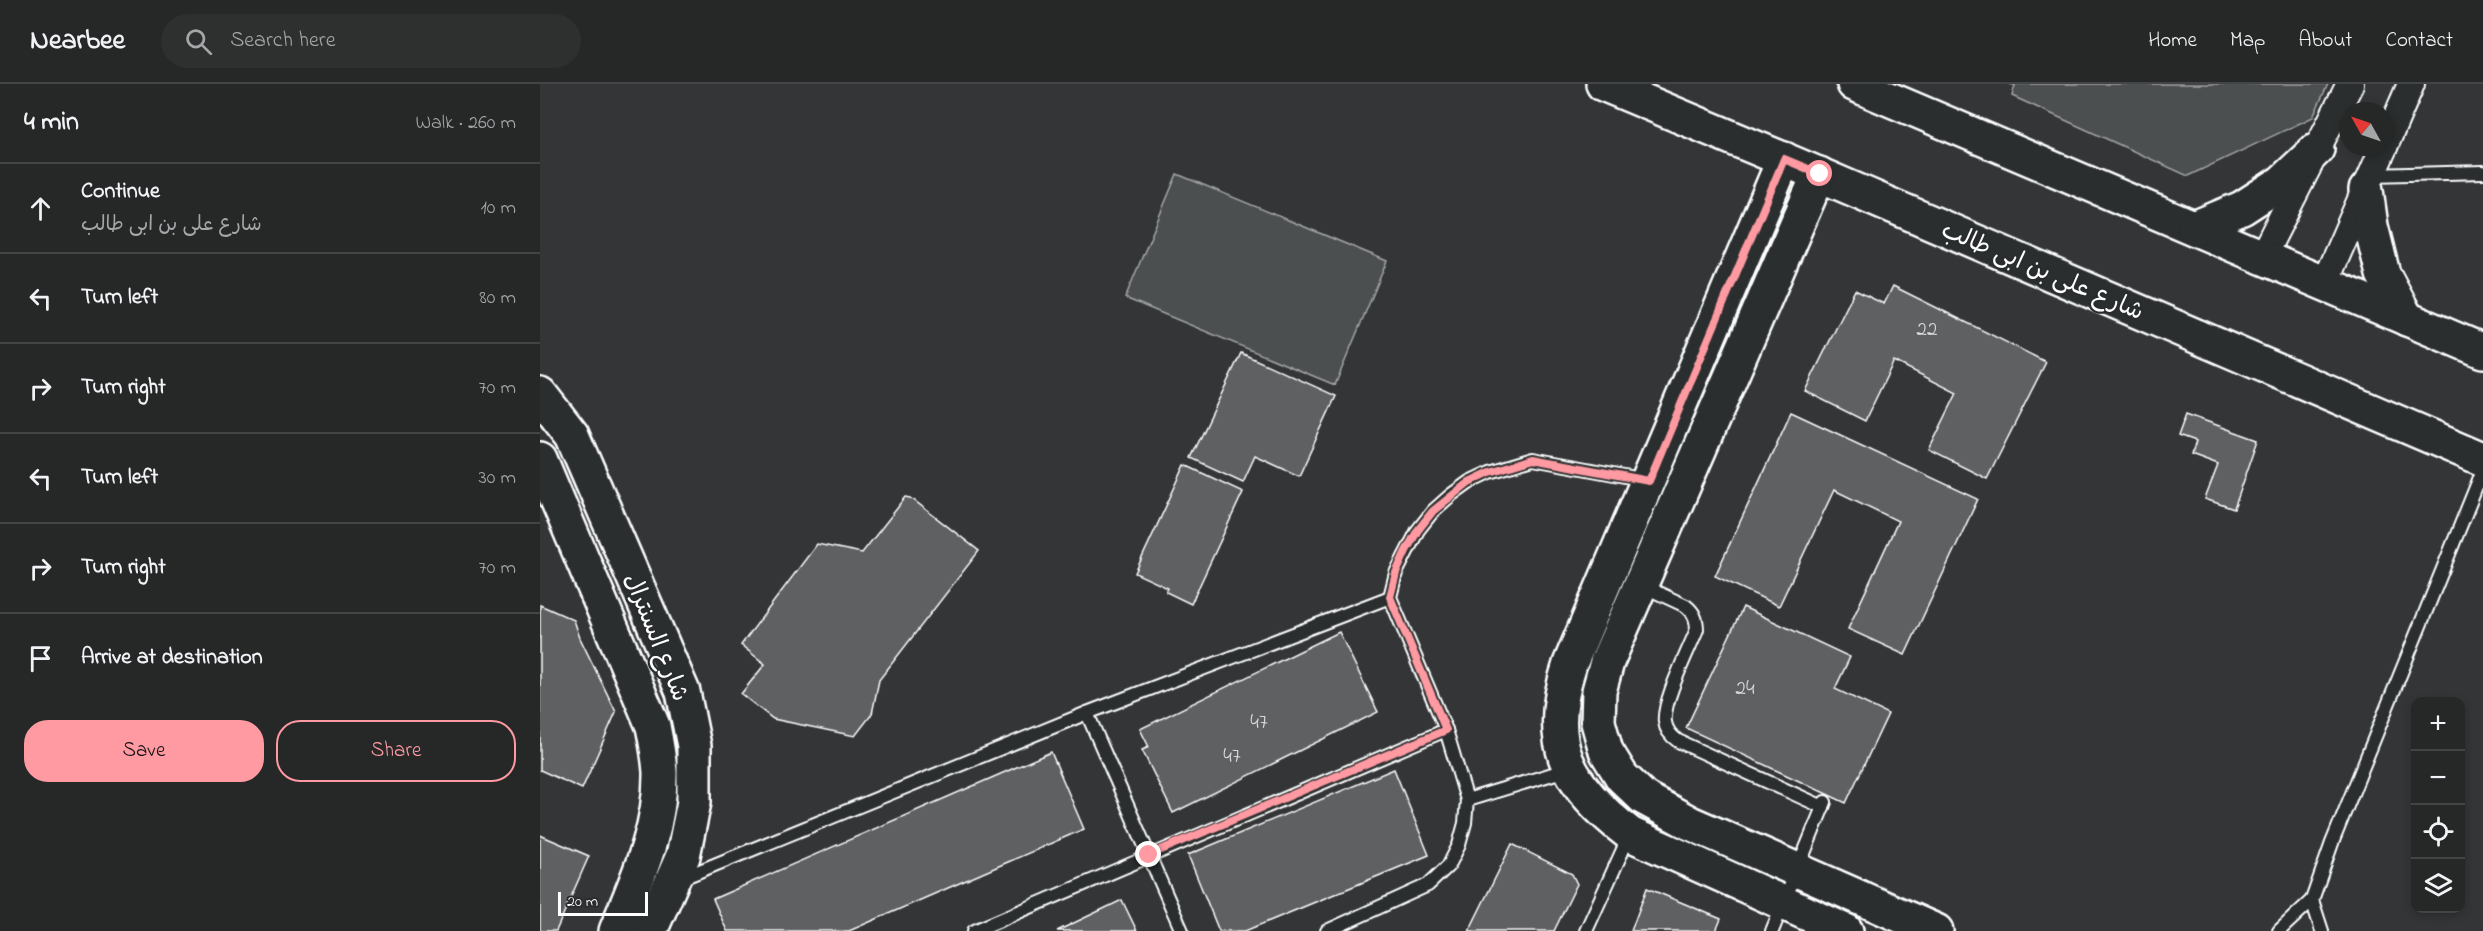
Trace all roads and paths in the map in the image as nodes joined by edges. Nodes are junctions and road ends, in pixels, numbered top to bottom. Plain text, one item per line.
1 (1603, 84) edge
2 (1854, 84) edge
3 (2350, 84) edge
4 (2411, 84) edge
5 (2393, 126) edge
6 (2317, 149) junction
7 (2380, 156) edge
8 (1784, 159) junction
9 (2483, 172) edge
10 (1820, 174) junction
11 (2369, 183) junction
12 (2194, 228) junction
13 (2262, 257) junction
14 (2324, 284) junction
15 (2407, 319) junction
16 (2483, 351) edge
17 (540, 394) edge
18 (540, 459) edge
19 (2483, 459) edge
20 (2483, 470) edge
21 (1649, 481) junction
22 (1641, 585) junction
23 (1390, 597) junction
24 (1087, 713) junction
25 (1446, 730) junction
26 (1569, 768) junction
27 (1467, 800) junction
28 (1630, 834) junction
29 (1149, 855) junction
30 (1796, 871) junction
31 (671, 882) junction
32 (2312, 900) junction
33 (1778, 917) edge
34 (616, 931) edge
35 (650, 931) edge
36 (974, 931) edge
37 (1182, 931) edge
38 (1327, 931) edge
39 (1586, 931) edge
40 (1846, 931) edge
41 (1936, 931) edge
42 (2279, 931) edge
43 (2322, 931) edge

1 - 8 street, شارع على بن ابى طالب
2 - 12 street
3 - 6 street
4 - 5 street
6 - 12 street
6 - 13 street
7 - 11 street
8 - 10 street, شارع على بن ابى طالب
8 - 21 street
9 - 11 lane
10 - 19 street, شارع على بن ابى طالب
10 - 22 street
11 - 14 street
11 - 15 street
12 - 13 street
13 - 14 street
14 - 15 street
15 - 16 street
17 - 31 street, شارع السنترال
18 - 34 street, شارع السنترال
20 - 32 lane
21 - 23 lane
21 - 26 street
22 - 30 street
22 - 30 lane
23 - 24 lane
23 - 25 lane
24 - 29 lane
24 - 31 lane
25 - 27 lane
25 - 29 lane
26 - 27 lane
26 - 28 street
27 - 38 lane
28 - 33 street
28 - 39 lane
29 - 36 lane
29 - 37 lane
30 - 33 lane
30 - 41 street
31 - 35 street, شارع السنترال
32 - 42 lane
32 - 43 lane
33 - 40 street

